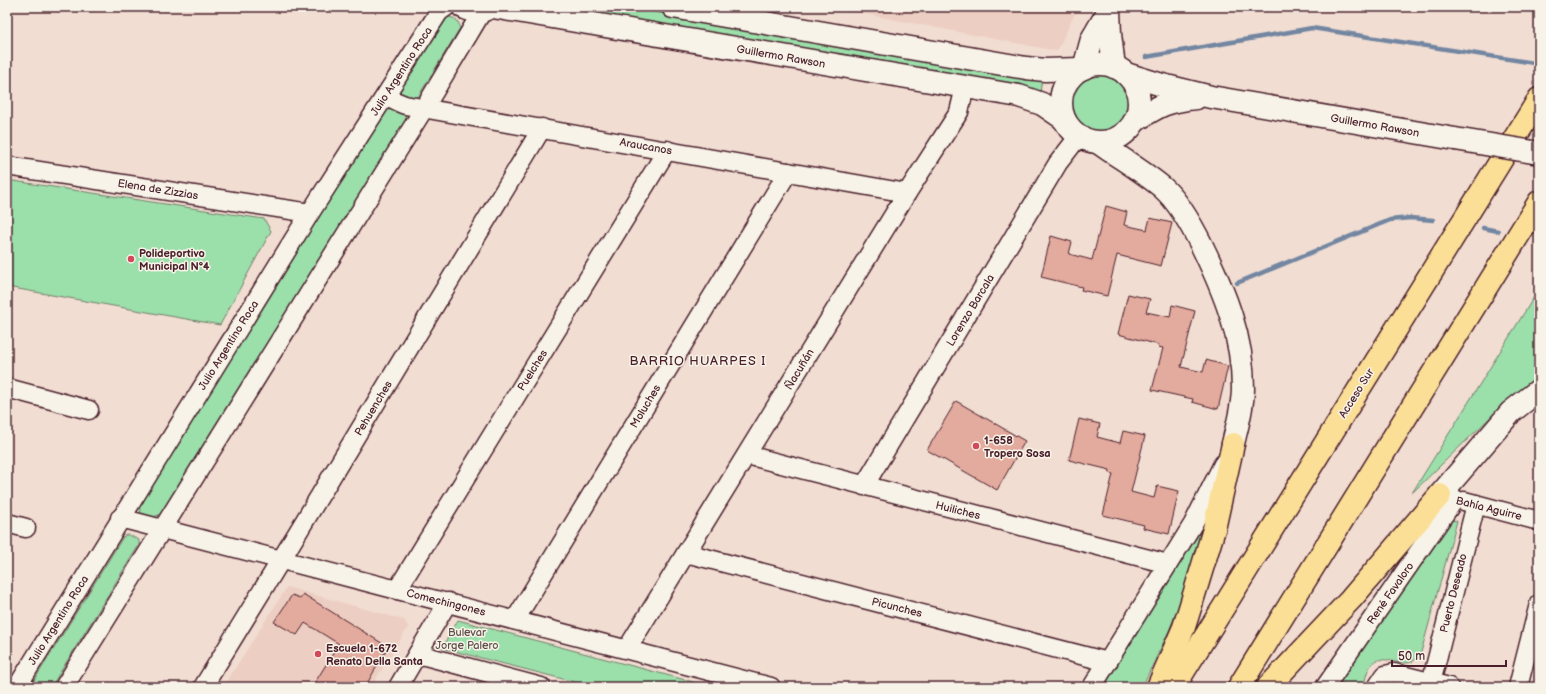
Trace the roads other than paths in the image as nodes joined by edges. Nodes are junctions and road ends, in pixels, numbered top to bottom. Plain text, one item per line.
1 (446, 7) edge
2 (673, 7) edge
3 (482, 8) edge
4 (1112, 9) edge
5 (1083, 69) junction
6 (1120, 71) junction
7 (965, 87) junction
8 (385, 97) junction
9 (1211, 97) junction
10 (1539, 98) edge
11 (425, 107) junction
12 (1064, 119) junction
13 (1135, 120) junction
14 (542, 128) junction
15 (1089, 140) junction
16 (667, 150) junction
17 (1539, 153) edge
18 (7, 166) edge
19 (788, 172) junction
20 (907, 193) junction
21 (1539, 202) edge
22 (310, 213) junction
23 (7, 388) edge
24 (1539, 390) edge
25 (89, 410) dead end
26 (1233, 444) junction
27 (747, 455) junction
28 (864, 486) junction
29 (1447, 497) junction
30 (1476, 504) junction
31 (120, 518) junction
32 (1539, 520) edge
33 (7, 523) edge
34 (26, 528) dead end
35 (162, 530) junction
36 (686, 553) junction
37 (281, 560) junction
38 (1168, 564) junction
39 (398, 590) junction
40 (448, 602) junction
41 (1539, 604) edge
42 (515, 620) junction
43 (627, 649) junction
44 (418, 654) junction
45 (1108, 662) junction
46 (1381, 681) edge
47 (1431, 682) junction
48 (17, 687) edge
49 (64, 687) edge
50 (203, 687) edge
51 (398, 687) edge
52 (541, 687) edge
53 (771, 687) edge
54 (1092, 687) edge
55 (1158, 687) edge
56 (1174, 687) edge
57 (1239, 687) edge
58 (1268, 687) edge
59 (1324, 687) edge
60 (1449, 687) edge
61 (1518, 687) edge

1 - 8 street, Julio Argentino Roca
2 - 5 main road
3 - 7 main road, Guillermo Rawson
3 - 11 street
4 - 5 main road
4 - 6 main road
5 - 6 main road
5 - 12 main road
6 - 9 main road, Guillermo Rawson
6 - 13 main road
7 - 12 main road, Guillermo Rawson
7 - 20 street, Ñacuñán
8 - 11 street, Araucanos
8 - 22 street, Julio Argentino Roca
9 - 13 main road, Guillermo Rawson
9 - 17 main road, Guillermo Rawson, bridge
10 - 56 highway, Acceso Sur
11 - 14 street, Araucanos
11 - 35 street
12 - 15 main road
13 - 15 main road
14 - 16 street, Araucanos
14 - 37 street, Pehuenches
15 - 26 main road
15 - 28 street, Lorenzo Barcala
16 - 19 street, Araucanos
16 - 39 street, Puelches
18 - 22 street, Elena de Zizzias
19 - 20 street, Araucanos
19 - 42 street, Moluches
20 - 27 street, Ñacuñán
21 - 57 highway
22 - 31 street, Julio Argentino Roca
23 - 25 street
24 - 29 main road, René Favaloro
26 - 38 street
26 - 55 highway
27 - 28 street, Huiliches
27 - 36 street, Ñacuñán
28 - 38 street, Huiliches
29 - 30 street, Bahía Aguirre
29 - 58 highway
29 - 59 street, René Favaloro
30 - 32 street, Bahía Aguirre
30 - 47 street, Puerto Deseado
31 - 35 street, Comechingones
31 - 48 street, Julio Argentino Roca
33 - 34 street
35 - 37 street, Comechingones
35 - 49 street
36 - 43 street, Ñacuñán
36 - 45 street, Picunches
37 - 39 street, Comechingones
37 - 50 street, Pehuenches
38 - 45 street
39 - 40 street, Comechingones
40 - 42 street, Comechingones
40 - 44 street
41 - 61 street
42 - 43 street, Comechingones
43 - 53 street, Comechingones
44 - 51 street
44 - 52 street
45 - 54 street
46 - 47 street
47 - 60 street

